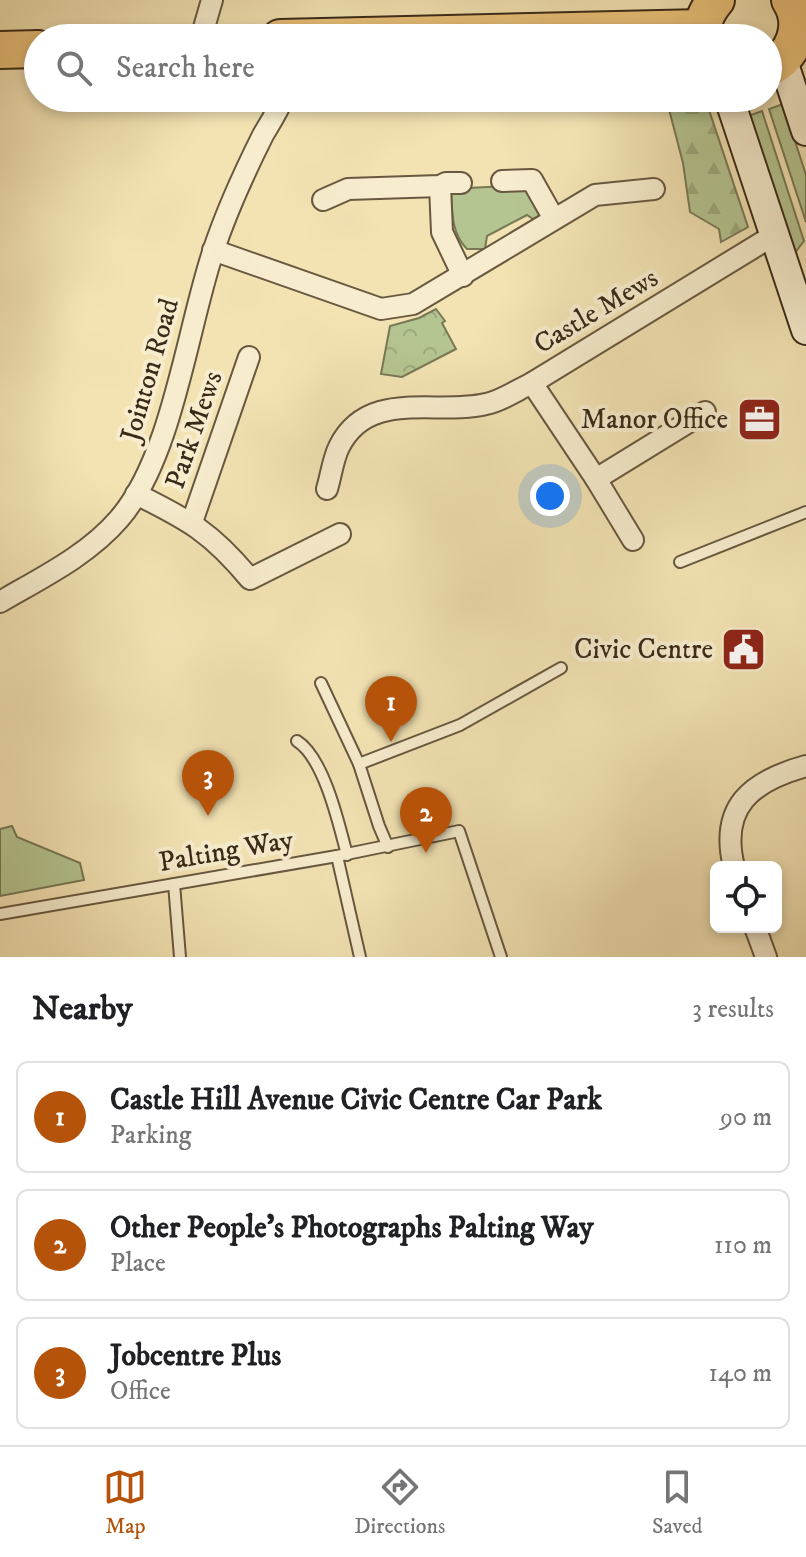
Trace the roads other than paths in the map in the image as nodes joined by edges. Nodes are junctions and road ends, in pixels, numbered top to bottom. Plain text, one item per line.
1 (212, 0) edge
2 (790, 0) edge
3 (707, 22) edge
4 (205, 24) edge
5 (654, 24) edge
6 (24, 49) edge
7 (0, 50) edge
8 (782, 59) edge
9 (782, 79) edge
10 (276, 112) edge
11 (734, 112) edge
12 (806, 131) edge
13 (502, 181) dead end
14 (461, 183) dead end
15 (440, 186) junction
16 (654, 189) dead end
17 (323, 200) dead end
18 (554, 219) junction
19 (774, 235) junction
20 (213, 250) junction
21 (463, 276) junction
22 (806, 330) edge
23 (249, 357) dead end
24 (532, 383) junction
25 (705, 412) dead end
26 (596, 479) junction
27 (327, 489) dead end
28 (136, 494) junction
29 (806, 512) edge
30 (192, 522) junction
31 (340, 534) dead end
32 (633, 540) dead end
33 (680, 562) dead end
34 (0, 602) edge
35 (561, 668) dead end
36 (321, 683) dead end
37 (297, 741) dead end
38 (359, 764) junction
39 (806, 766) edge
40 (388, 847) junction
41 (342, 856) junction
42 (732, 861) edge
43 (174, 884) junction
44 (0, 914) edge
45 (757, 933) edge
46 (180, 957) edge
47 (360, 957) edge
48 (501, 957) edge
49 (766, 957) edge

1 - 4 street
2 - 8 highway
3 - 5 highway
6 - 7 highway
9 - 12 street
10 - 20 street, Jointon Road
11 - 19 street
13 - 18 street
14 - 15 street
15 - 17 street
15 - 21 street
16 - 18 street
18 - 21 street
19 - 22 street
19 - 24 street, Castle Mews
20 - 21 street
20 - 28 street, Jointon Road
23 - 30 street, Park Mews
24 - 26 street, Castle Mews
24 - 27 street
25 - 26 street
26 - 32 street, Castle Mews
28 - 30 street
28 - 34 street, Jointon Road
29 - 33 lane
30 - 31 street
35 - 38 lane
36 - 38 lane
37 - 41 lane
38 - 40 lane
39 - 42 street
40 - 41 lane, Palting Way
40 - 48 lane, Palting Way
41 - 43 lane, Palting Way
41 - 47 lane
43 - 44 lane, Palting Way
43 - 46 lane
45 - 49 street

